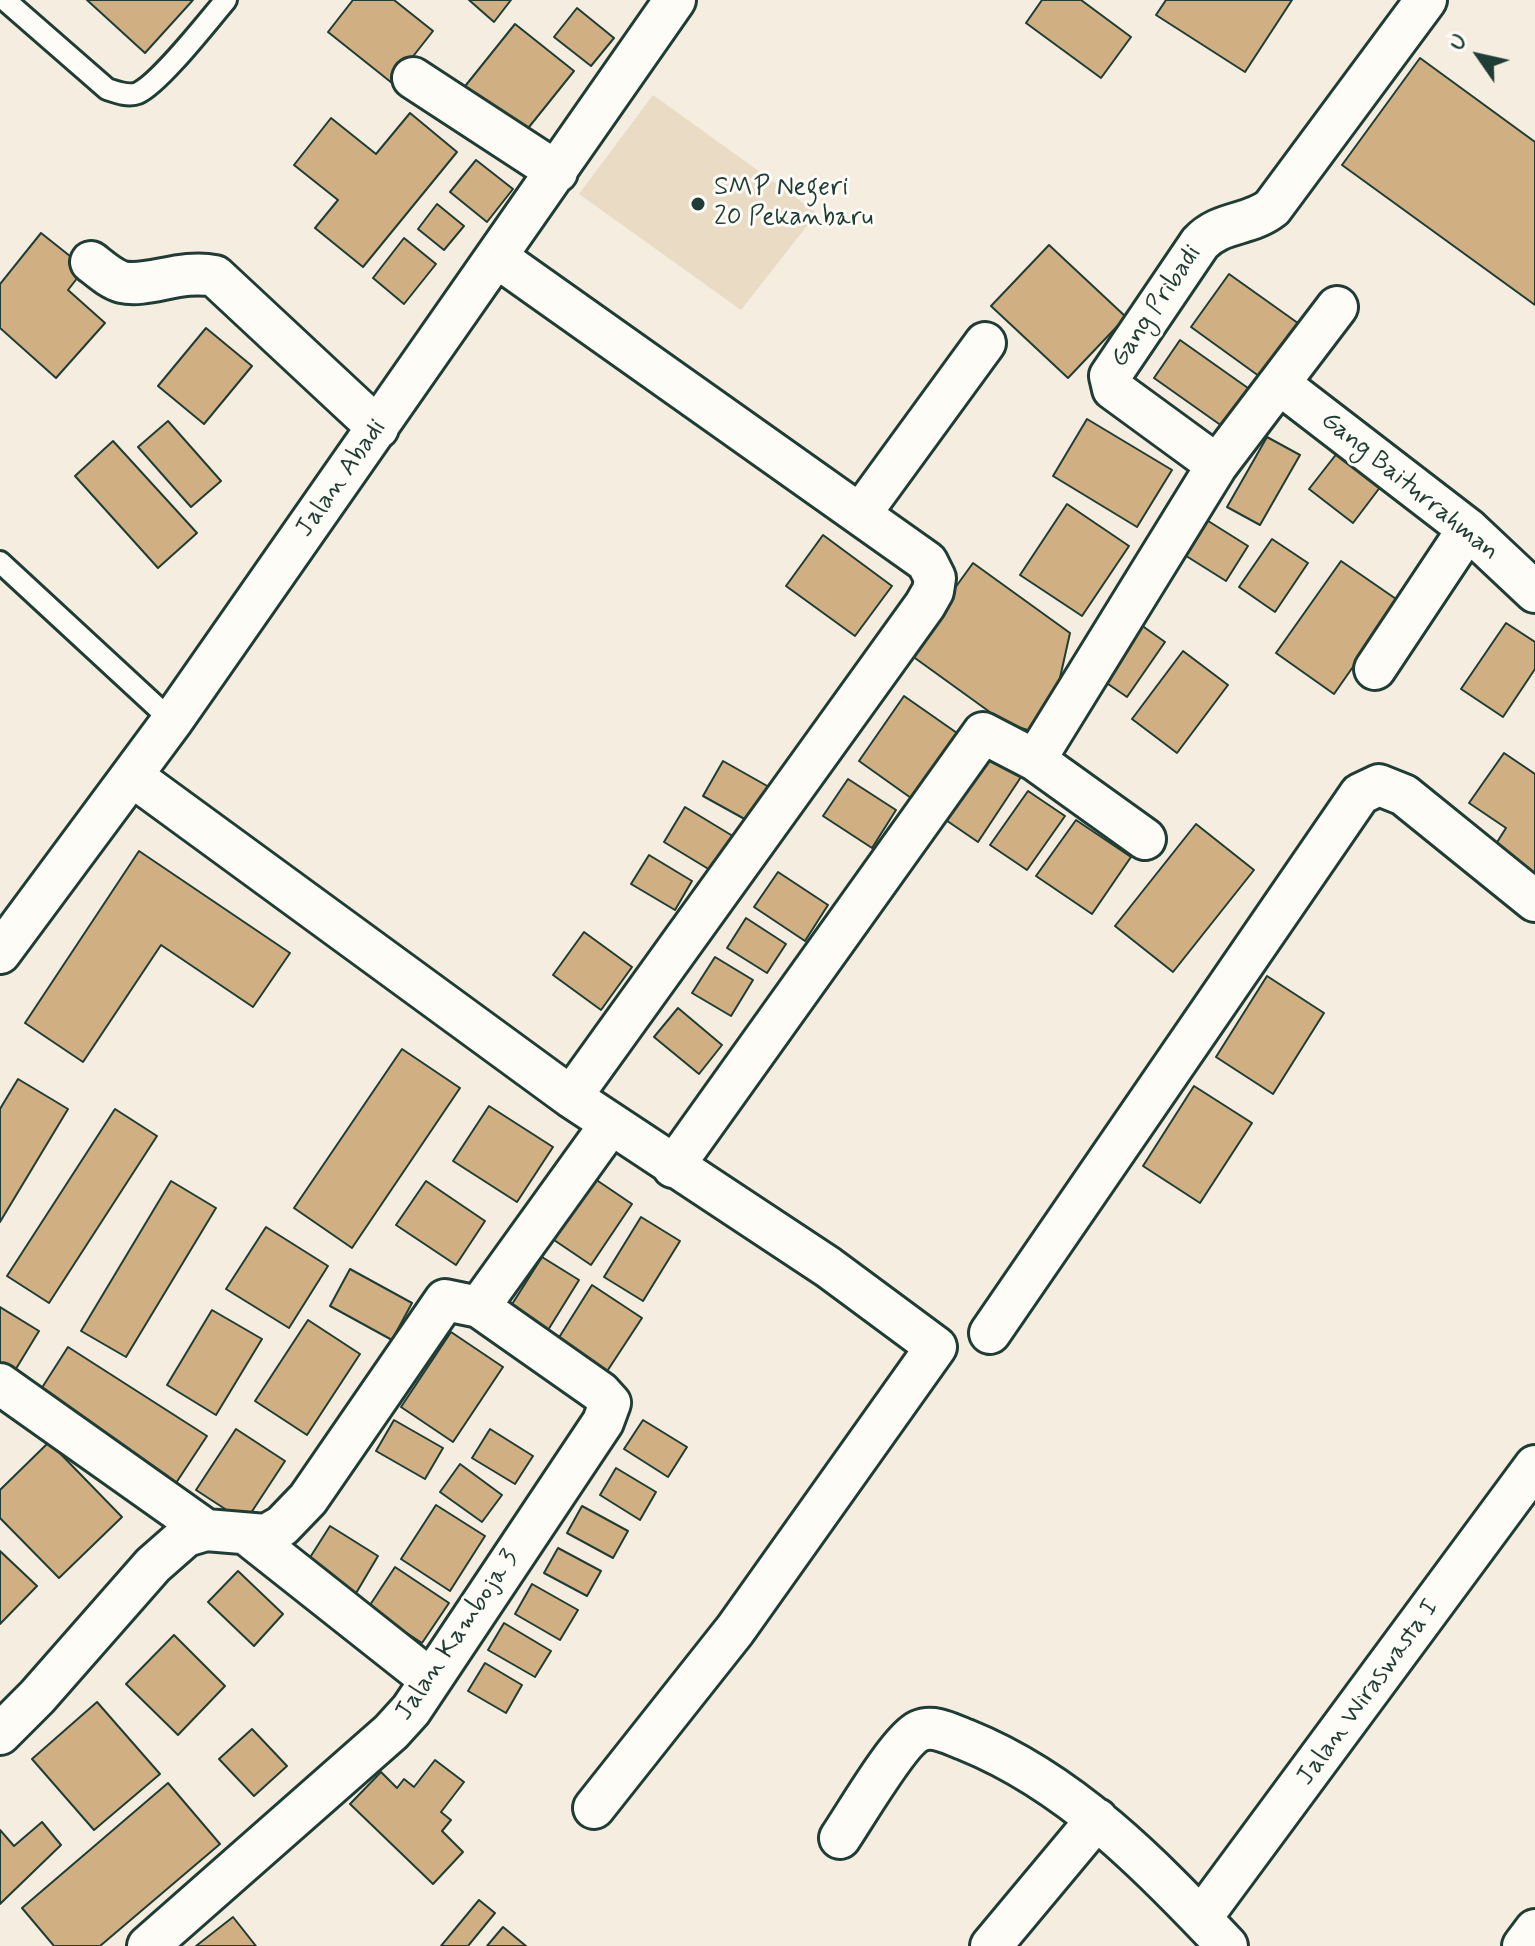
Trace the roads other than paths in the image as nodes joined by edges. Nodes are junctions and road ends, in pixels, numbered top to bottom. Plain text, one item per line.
1 (5, 0) edge
2 (226, 0) edge
3 (675, 0) edge
4 (1426, 0) edge
5 (413, 78) dead end
6 (557, 172) junction
7 (498, 258) junction
8 (91, 262) dead end
9 (1337, 307) dead end
10 (985, 343) dead end
11 (1281, 385) junction
12 (378, 428) junction
13 (1217, 465) junction
14 (861, 513) junction
15 (1468, 529) junction
16 (0, 562) edge
17 (1535, 592) edge
18 (1375, 669) dead end
19 (172, 721) junction
20 (1035, 760) junction
21 (132, 776) junction
22 (1145, 839) dead end
23 (1535, 901) edge
24 (0, 953) edge
25 (571, 1097) junction
26 (610, 1125) junction
27 (673, 1167) junction
28 (479, 1307) junction
29 (990, 1333) dead end
30 (0, 1384) edge
31 (1535, 1466) edge
32 (206, 1530) junction
33 (249, 1536) junction
34 (431, 1680) junction
35 (0, 1734) edge
36 (594, 1808) dead end
37 (1097, 1819) junction
38 (840, 1838) dead end
39 (1535, 1930) edge
40 (1214, 1932) edge
41 (148, 1946) edge
42 (991, 1946) edge
43 (1523, 1946) edge

1 - 2 lane
3 - 6 street, Jalan Abadi
4 - 13 street, Gang Pribadi
5 - 6 street
6 - 7 street, Jalan Abadi
7 - 12 street, Jalan Abadi
7 - 14 street
8 - 12 street
9 - 11 street
10 - 14 street
11 - 13 street
11 - 15 street, Gang Baiturrahman
12 - 19 street, Jalan Abadi
13 - 20 street
14 - 25 street
15 - 17 street, Gang Baiturrahman
15 - 18 street
16 - 19 lane
19 - 21 street, Jalan Abadi
20 - 22 street
20 - 27 street
21 - 24 street, Jalan Abadi
21 - 25 street
23 - 29 street
25 - 26 street
26 - 27 street
26 - 28 street
27 - 36 street
28 - 33 street
28 - 34 street, Jalan Kamboja 3
30 - 32 street
31 - 40 street, Jalan Wiraswasta I
32 - 33 street
32 - 35 street
33 - 34 street
34 - 41 street, Jalan Kamboja 3
37 - 38 street
37 - 40 street
37 - 42 street
39 - 43 street

